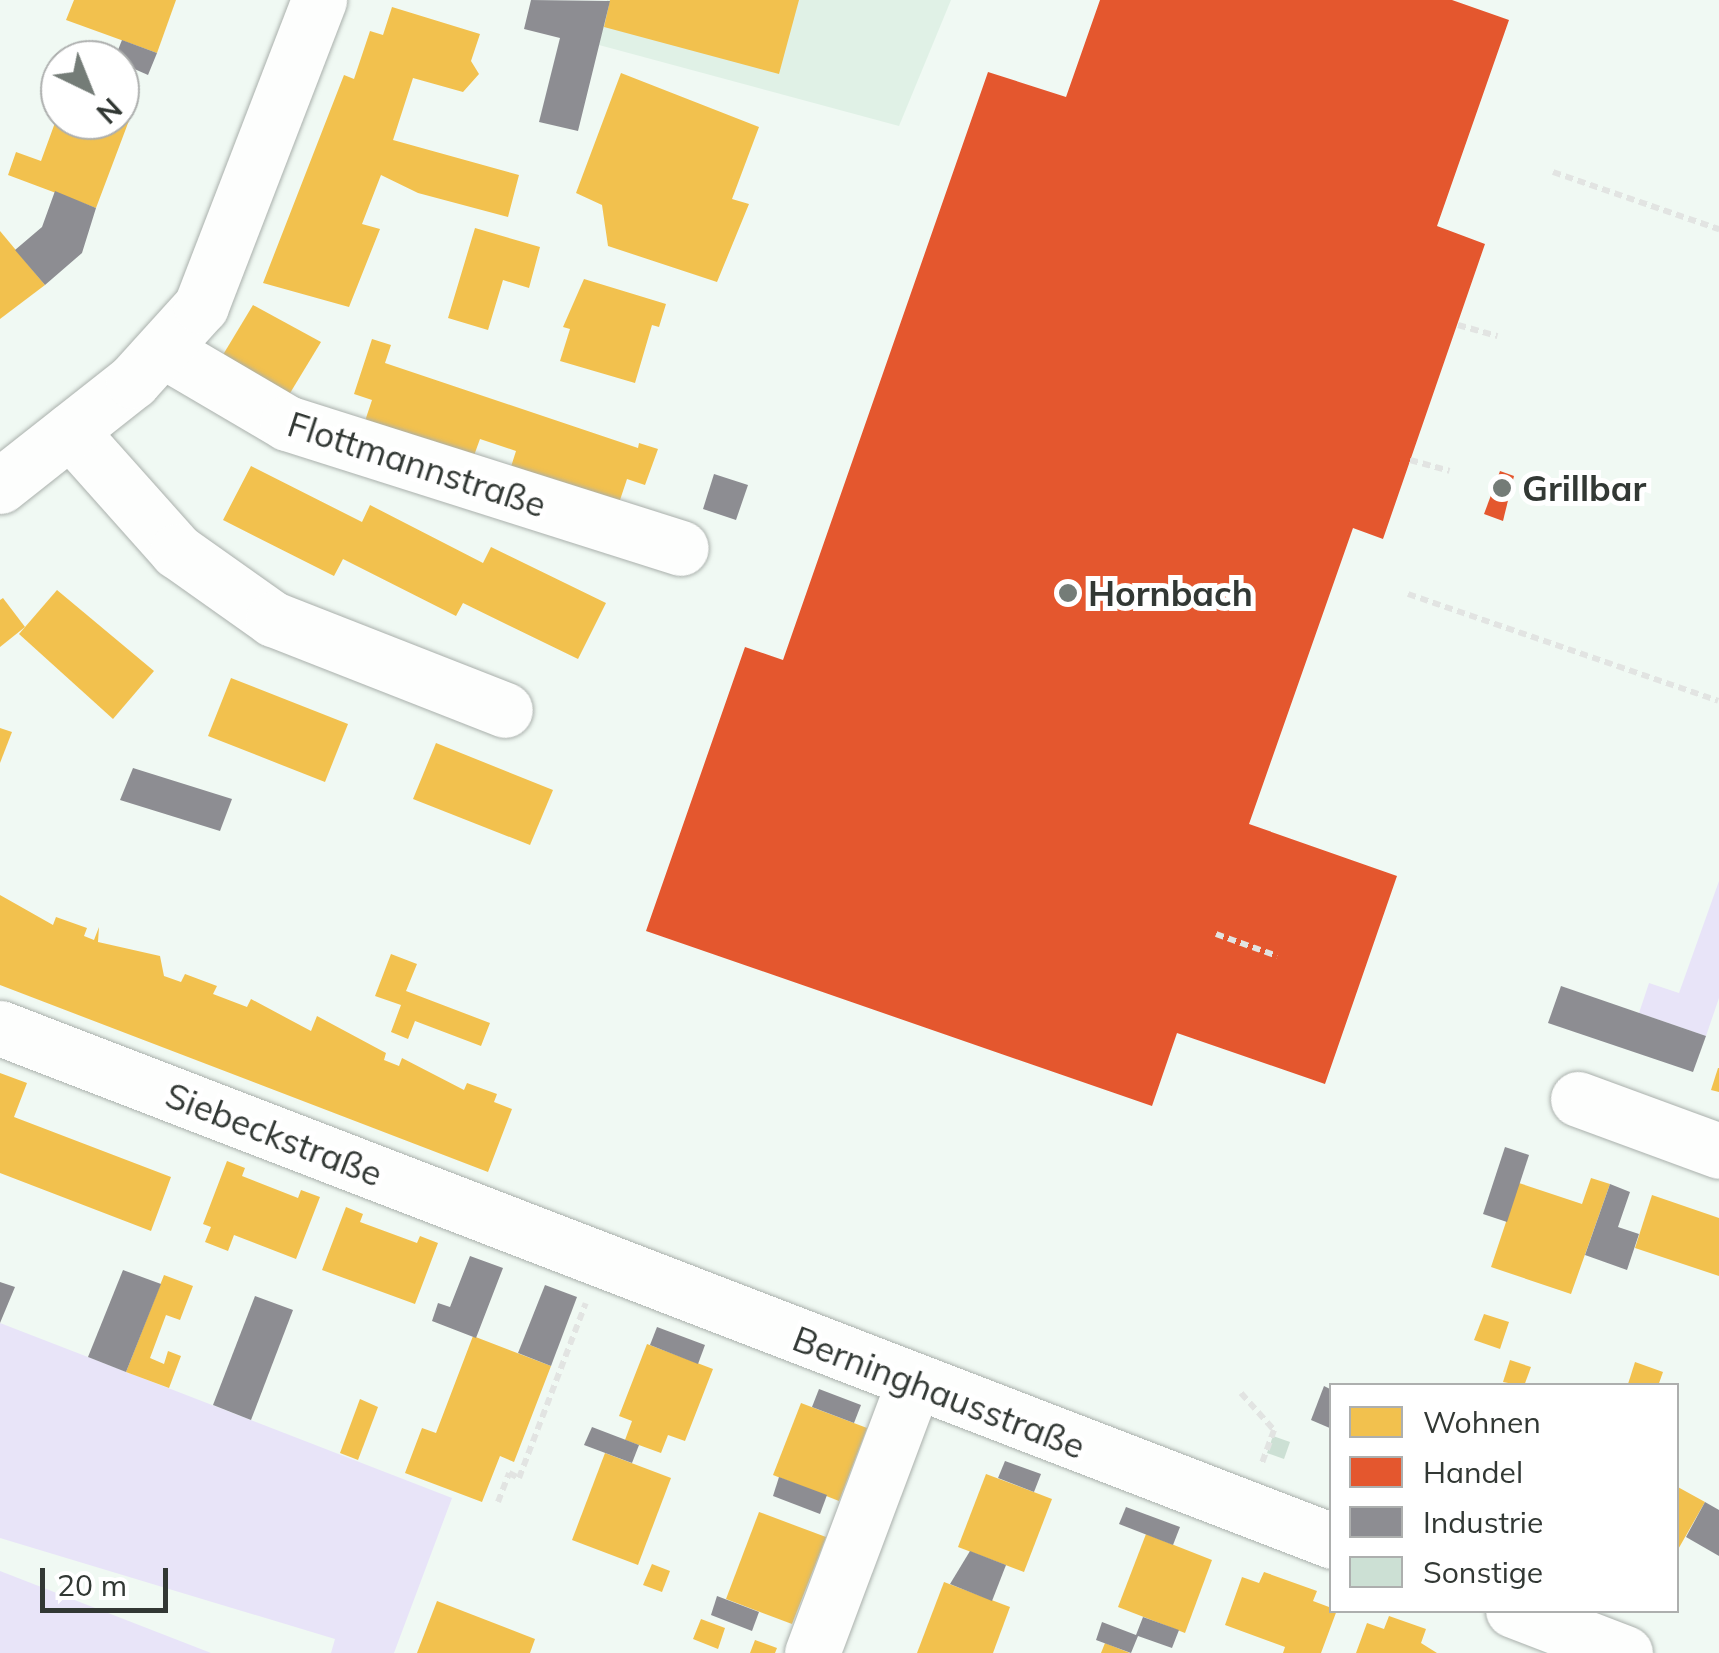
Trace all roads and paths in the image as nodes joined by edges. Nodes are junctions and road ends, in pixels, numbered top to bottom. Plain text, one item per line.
1 (318, 0) edge
2 (1553, 172) dead end
3 (1719, 229) edge
4 (1458, 325) dead end
5 (1496, 336) dead end
6 (166, 352) junction
7 (70, 431) junction
8 (1410, 460) dead end
9 (1450, 472) dead end
10 (0, 486) edge
11 (681, 548) dead end
12 (1408, 594) dead end
13 (1718, 701) edge
14 (505, 710) dead end
15 (1216, 934) dead end
16 (1277, 956) dead end
17 (0, 1028) edge
18 (1578, 1100) dead end
19 (1719, 1150) edge
20 (548, 1241) joint
21 (602, 1263) junction
22 (914, 1382) junction
23 (1241, 1393) dead end
24 (498, 1502) dead end
25 (1244, 1508) junction
26 (1329, 1540) edge
27 (1522, 1613) edge
28 (812, 1653) edge
29 (1625, 1653) edge

1 - 6 street
2 - 3 path
4 - 5 path
6 - 7 street
6 - 11 street, Flottmannstraße
7 - 10 street
7 - 14 street
8 - 9 path
12 - 13 path
15 - 16 path
17 - 20 street, Siebeckstraße
18 - 19 street
20 - 21 street, Berninghausstraße
21 - 22 street, Berninghausstraße
21 - 24 path
22 - 25 street, Berninghausstraße
22 - 28 street
23 - 25 path
25 - 26 street, Berninghausstraße
27 - 29 street

